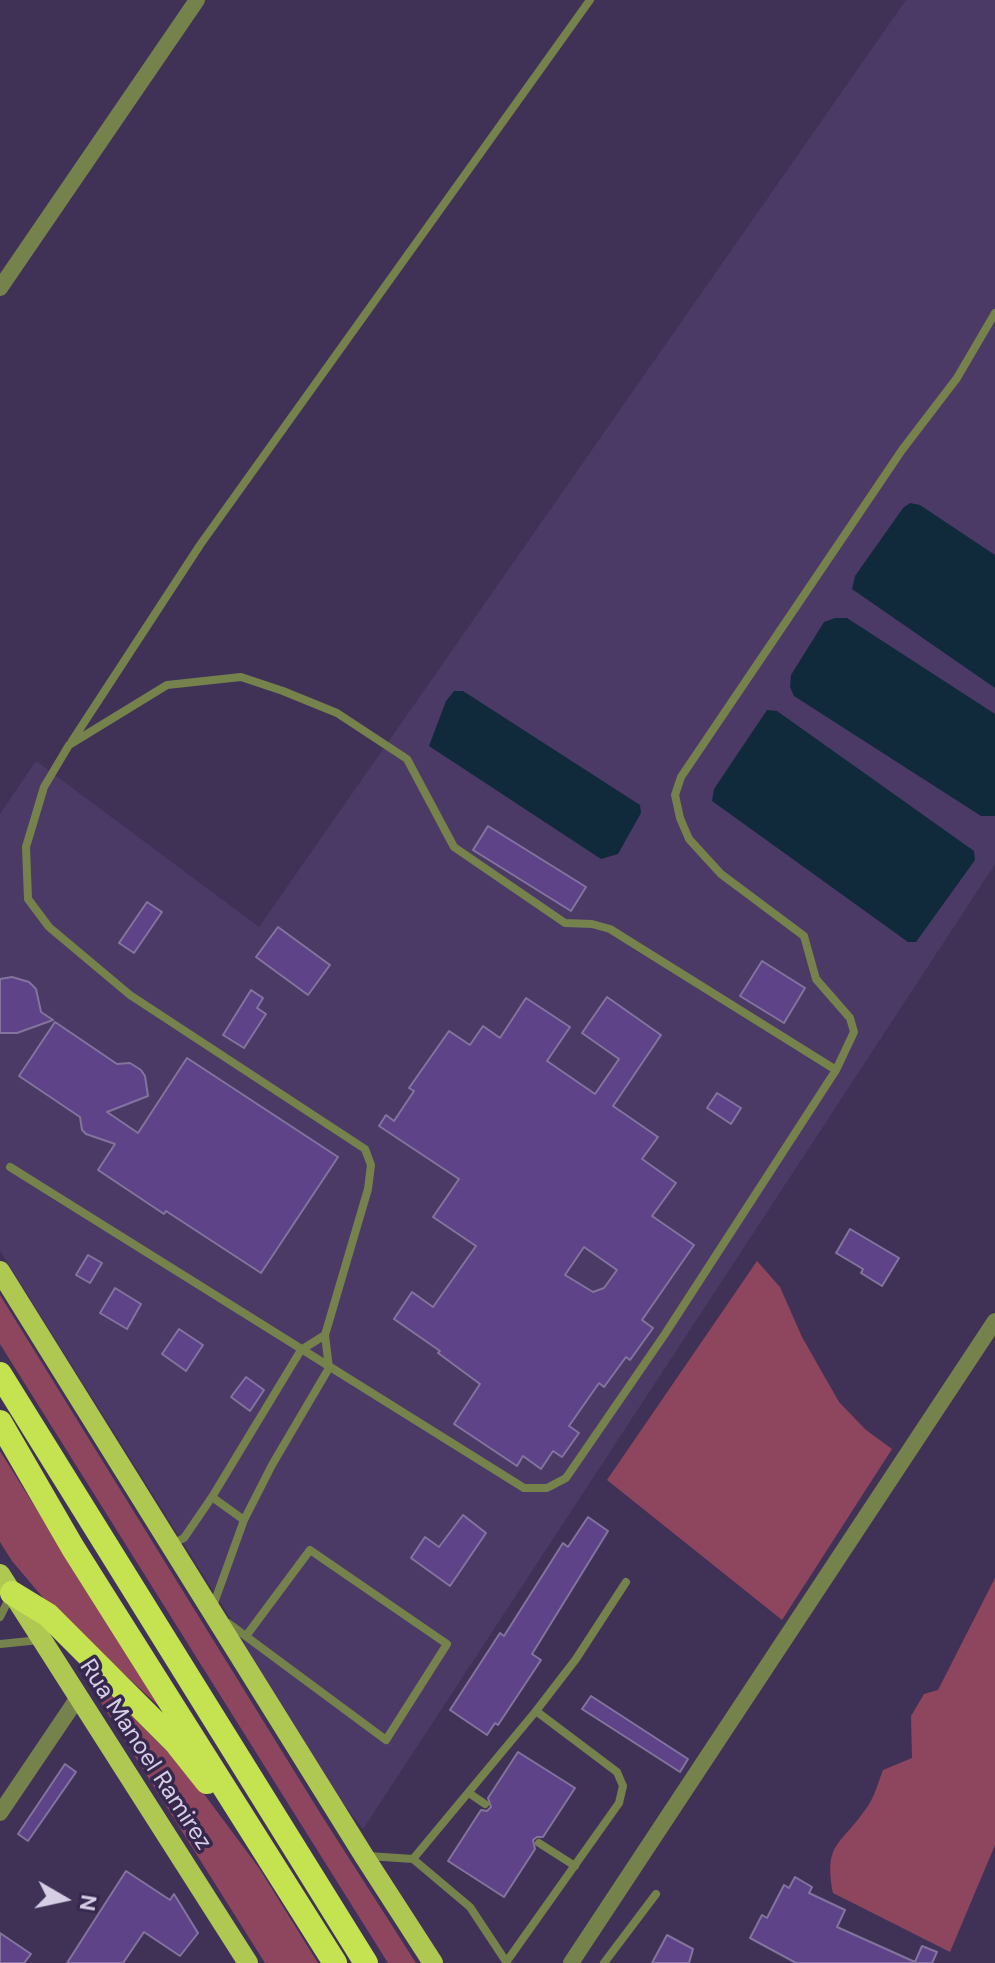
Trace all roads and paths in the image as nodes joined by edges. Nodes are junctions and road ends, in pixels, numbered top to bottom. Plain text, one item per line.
1 (197, 0) edge
2 (590, 0) edge
3 (0, 288) edge
4 (995, 313) edge
5 (69, 745) junction
6 (836, 1070) junction
7 (10, 1167) dead end
8 (0, 1271) edge
9 (995, 1321) edge
10 (325, 1335) junction
11 (301, 1350) junction
12 (329, 1368) junction
13 (0, 1374) edge
14 (0, 1422) edge
15 (212, 1497) junction
16 (244, 1520) junction
17 (171, 1544) junction
18 (626, 1582) dead end
19 (6, 1584) edge
20 (211, 1610) junction
21 (0, 1617) edge
22 (246, 1636) junction
23 (41, 1640) junction
24 (0, 1644) edge
25 (77, 1699) junction
26 (536, 1711) junction
27 (469, 1793) junction
28 (485, 1804) dead end
29 (0, 1813) edge
30 (246, 1820) junction
31 (539, 1843) dead end
32 (364, 1856) junction
33 (413, 1859) junction
34 (575, 1866) junction
35 (656, 1894) dead end
36 (246, 1962) edge
37 (507, 1962) edge
38 (335, 1963) edge
39 (366, 1963) edge
40 (433, 1963) edge
41 (571, 1963) edge
42 (604, 1963) edge

1 - 3 street
2 - 5 lane
4 - 6 lane
5 - 6 lane
5 - 10 lane
6 - 12 lane
7 - 11 lane
8 - 17 main road
9 - 41 street
10 - 11 lane
10 - 12 lane
11 - 12 lane
11 - 15 lane
12 - 16 lane
13 - 39 highway
14 - 30 highway
15 - 16 lane
15 - 17 lane
16 - 20 lane
17 - 20 main road
18 - 26 lane
19 - 21 lane
19 - 23 main road, Rua Manoel Ramirez
19 - 30 highway
20 - 22 lane
20 - 32 main road
22 - 22 lane
23 - 24 lane
23 - 25 main road, Rua Manoel Ramirez
25 - 29 street
25 - 36 main road, Rua Manoel Ramirez
26 - 27 lane
26 - 34 lane
27 - 28 lane
27 - 33 lane
30 - 38 highway
31 - 34 lane
32 - 33 lane
32 - 40 main road
33 - 37 lane
34 - 37 lane
35 - 42 lane

